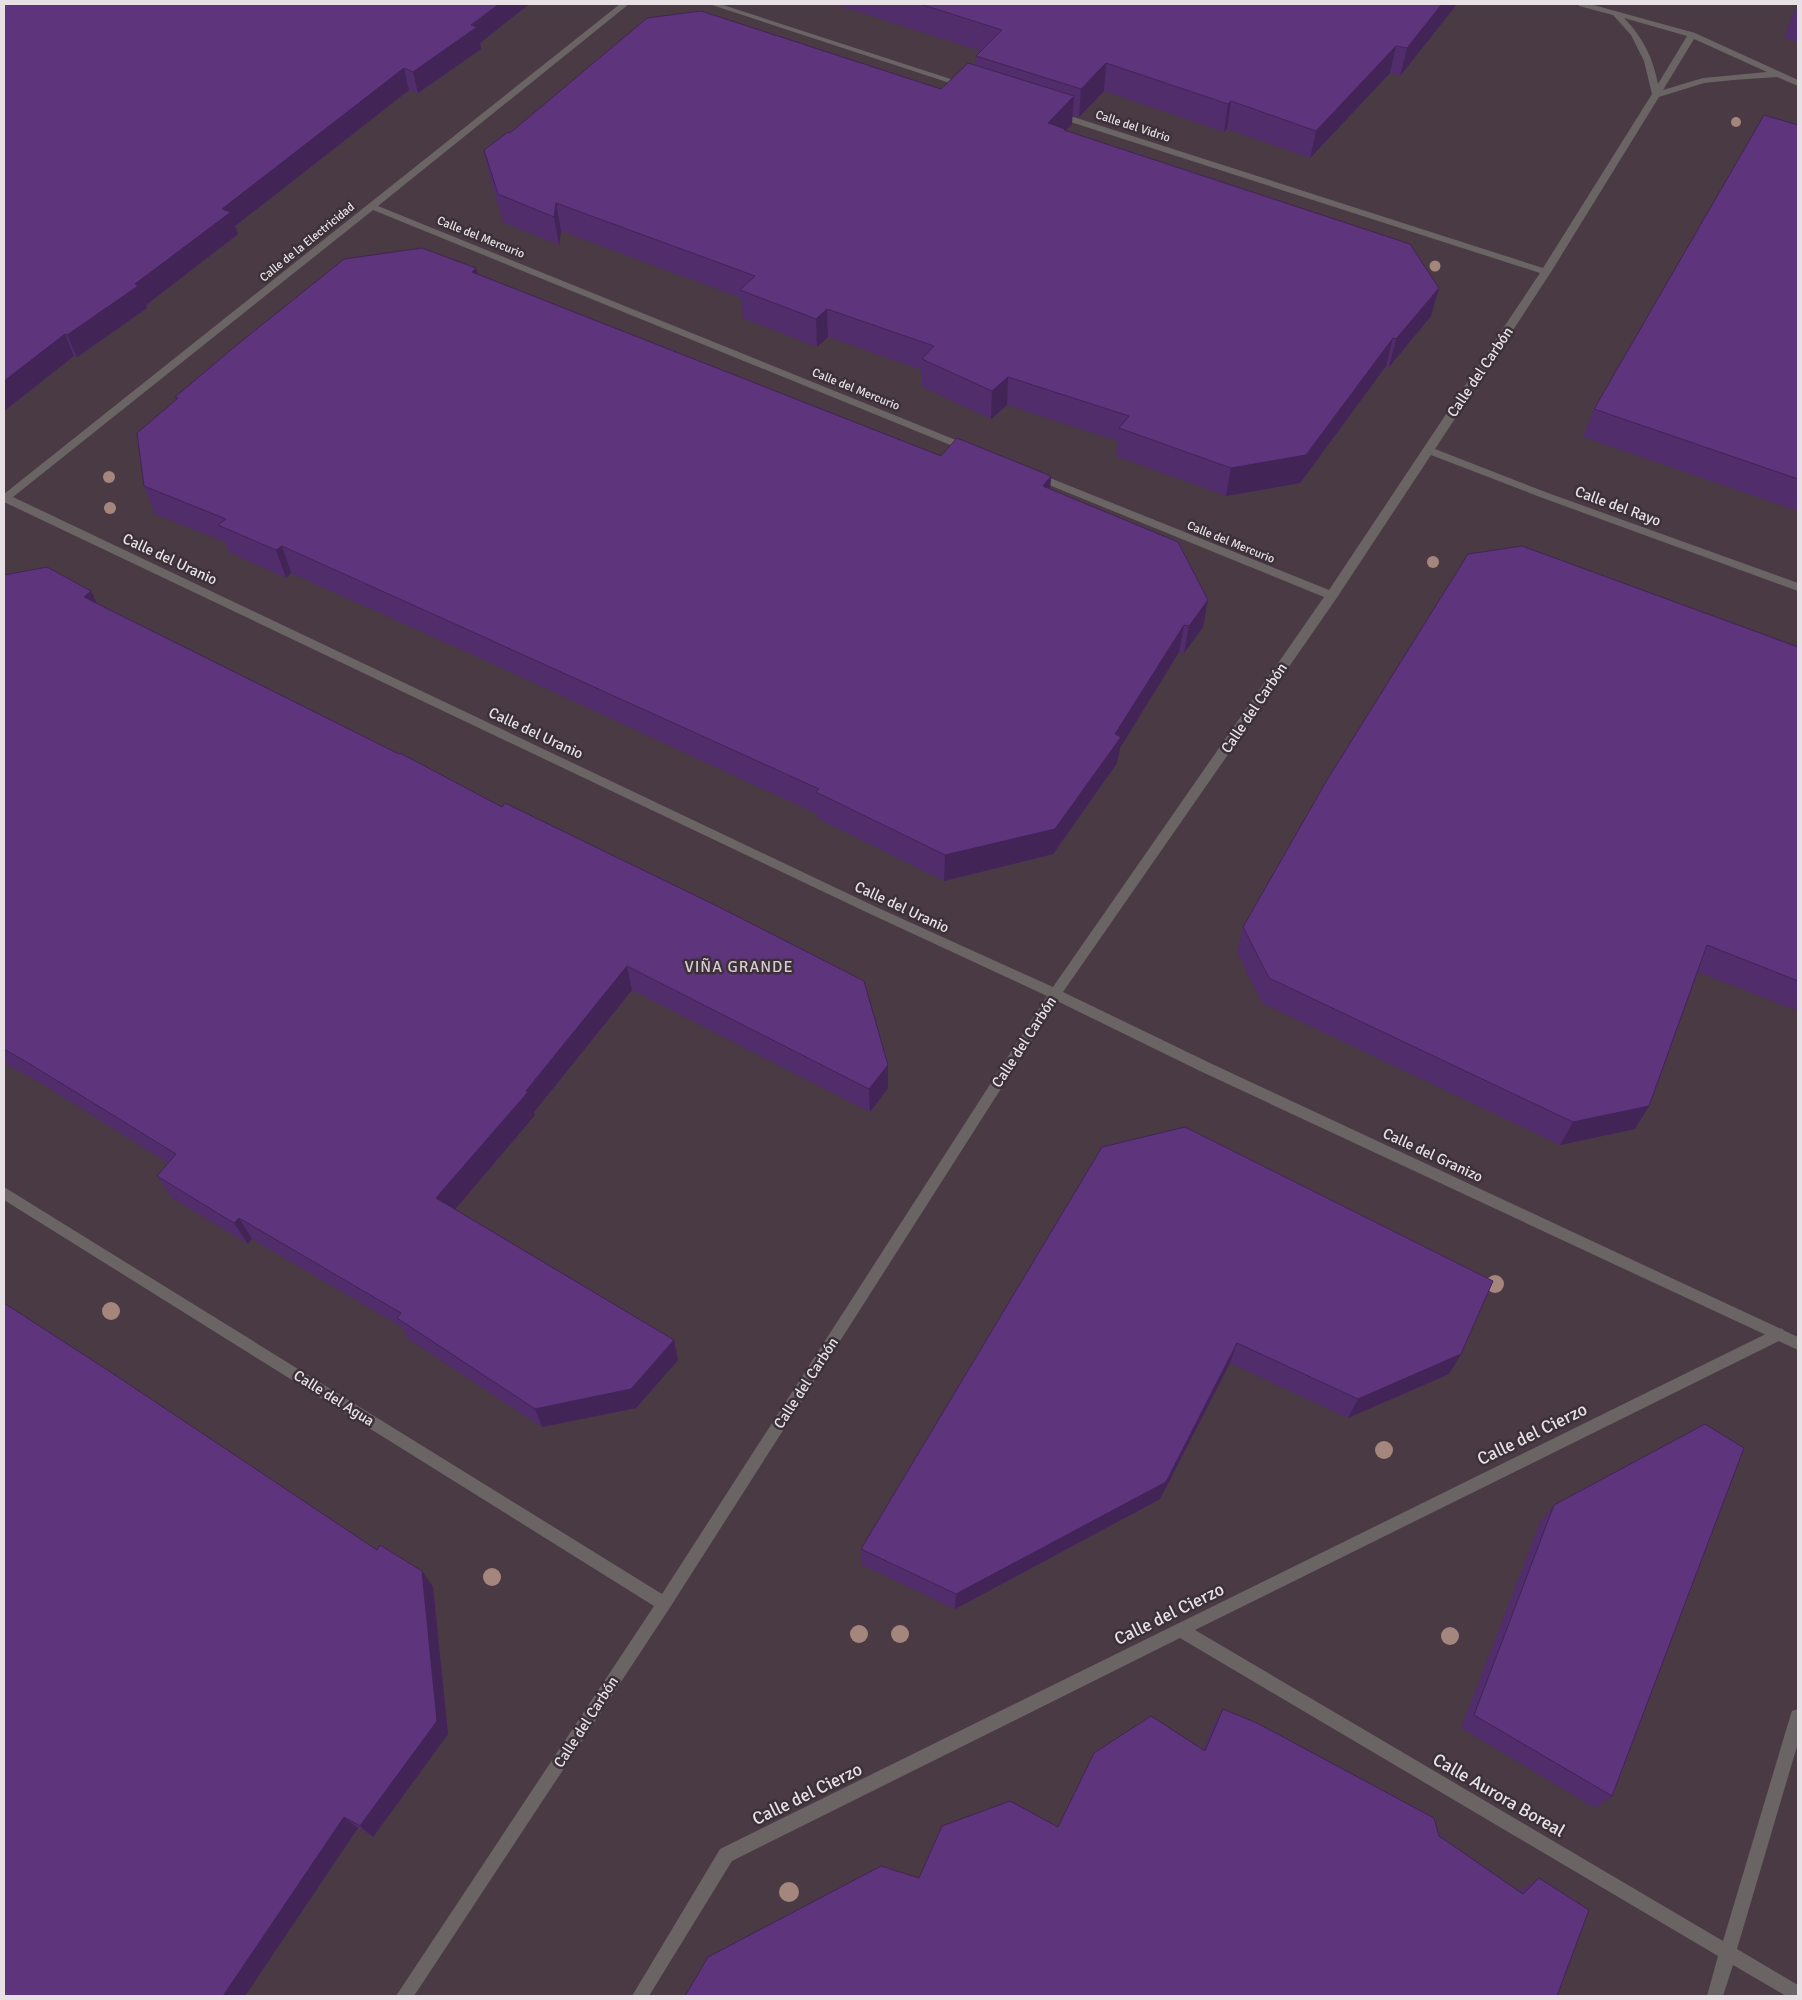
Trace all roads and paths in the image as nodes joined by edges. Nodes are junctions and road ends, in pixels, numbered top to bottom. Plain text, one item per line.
1 (625, 4) edge
2 (713, 4) edge
3 (1582, 4) edge
4 (1613, 13) junction
5 (1692, 35) junction
6 (1780, 74) junction
7 (1798, 82) edge
8 (971, 87) edge
9 (1656, 95) junction
10 (1046, 111) edge
11 (371, 206) junction
12 (1546, 272) junction
13 (1428, 450) junction
14 (975, 451) edge
15 (1030, 474) edge
16 (4, 498) edge
17 (1798, 587) edge
18 (1332, 596) junction
19 (1055, 994) junction
20 (4, 1193) edge
21 (1778, 1334) junction
22 (1798, 1344) edge
23 (664, 1604) junction
24 (1180, 1630) junction
25 (1798, 1717) edge
26 (1728, 1952) junction
27 (1798, 1994) edge
28 (404, 1996) edge
29 (640, 1996) edge
30 (1715, 1996) edge

1 - 11 street, Calle de la Electricidad
2 - 8 street
3 - 4 street
4 - 5 street
4 - 9 street
5 - 6 street
5 - 9 street, Calle del Carbón
6 - 7 street
6 - 9 street
9 - 12 street, Calle del Carbón
10 - 12 street, Calle del Vidrio
11 - 14 street, Calle del Mercurio
11 - 16 street, Calle de la Electricidad
12 - 13 street, Calle del Carbón
13 - 17 street, Calle del Rayo
13 - 18 street, Calle del Carbón
15 - 18 street, Calle del Mercurio
16 - 19 street, Calle del Uranio
18 - 19 street, Calle del Carbón
19 - 21 street, Calle del Granizo
19 - 23 street, Calle del Carbón
20 - 23 street, Calle del Agua
21 - 22 street, Calle del Granizo
21 - 24 street, Calle del Cierzo
23 - 28 street, Calle del Carbón
24 - 26 street, Calle Aurora Boreal
24 - 29 street, Calle del Cierzo
25 - 26 street
26 - 27 street, Calle Aurora Boreal
26 - 30 street

